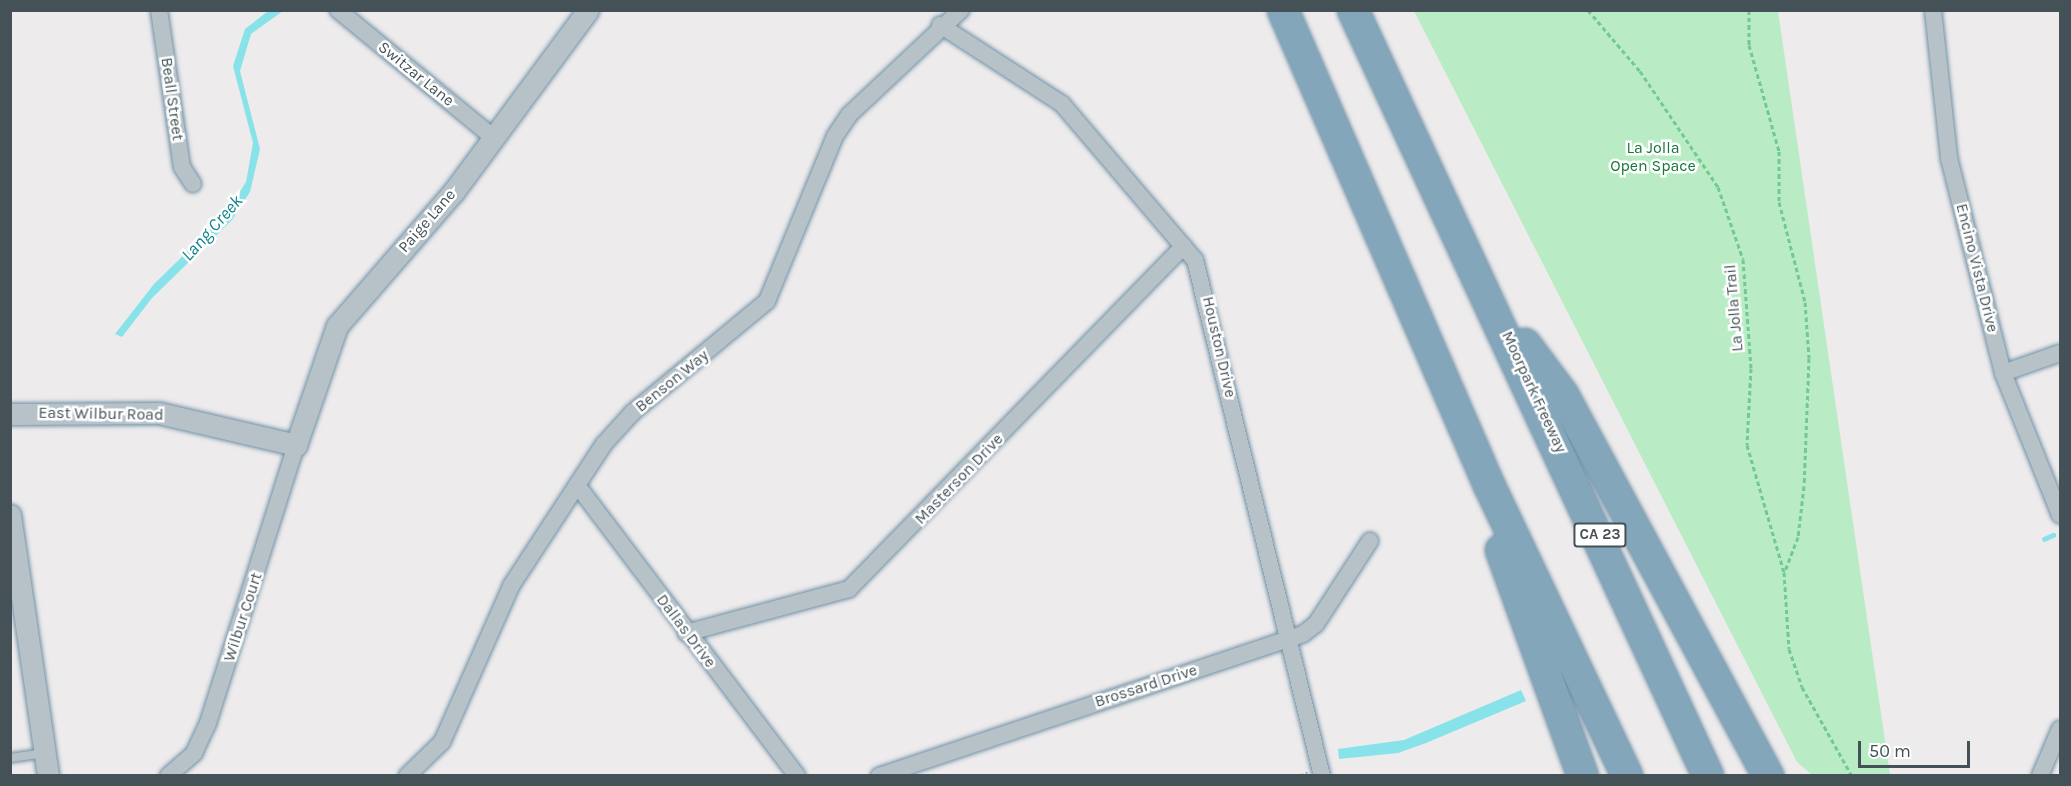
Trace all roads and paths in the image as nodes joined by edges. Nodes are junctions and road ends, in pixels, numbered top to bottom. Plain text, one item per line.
1 (159, 10) edge
2 (338, 10) edge
3 (588, 10) edge
4 (961, 10) edge
5 (1283, 10) edge
6 (1353, 10) edge
7 (1588, 10) edge
8 (1749, 10) edge
9 (1933, 10) edge
10 (940, 25) junction
11 (494, 138) junction
12 (193, 184) dead end
13 (1184, 246) junction
14 (1490, 296) junction
15 (2061, 353) edge
16 (2003, 373) junction
17 (10, 414) edge
18 (296, 445) junction
19 (577, 485) junction
20 (1489, 485) junction
21 (10, 515) edge
22 (2061, 515) edge
23 (1370, 541) dead end
24 (1784, 572) junction
25 (686, 633) junction
26 (1288, 639) junction
27 (2060, 734) edge
28 (44, 753) junction
29 (10, 758) edge
30 (48, 776) edge
31 (168, 776) edge
32 (407, 776) edge
33 (797, 776) edge
34 (879, 776) edge
35 (1322, 776) edge
36 (1583, 776) edge
37 (1628, 776) edge
38 (1708, 776) edge
39 (1768, 776) edge
40 (1852, 776) edge
41 (2040, 776) edge

1 - 12 street, Beall Street
2 - 11 street, Switzar Lane
3 - 11 street, Paige Lane
4 - 10 street, Benson Way
5 - 20 highway
6 - 14 highway, Moorpark Freeway / CA 23
7 - 24 path, La Jolla Trail
8 - 24 path, La Jolla Trail
9 - 16 street, Encino Vista Drive
10 - 13 street, Houston Drive
10 - 19 street, Benson Way
11 - 18 street, Paige Lane
13 - 25 street, Masterson Drive
13 - 26 street, Houston Drive
14 - 38 highway, Moorpark Freeway / CA 23
14 - 39 highway
15 - 16 street
16 - 22 street, Encino Vista Drive
17 - 18 street, East Wilbur Road
18 - 31 street, Wilbur Court
19 - 25 street, Dallas Drive
19 - 32 street, Benson Way
20 - 36 highway
20 - 37 highway
21 - 28 street
23 - 26 street, Brossard Drive
24 - 40 path, La Jolla Trail
25 - 33 street, Dallas Drive
26 - 34 street, Brossard Drive
26 - 35 street, Houston Drive
27 - 41 street
28 - 29 lane
28 - 30 street

